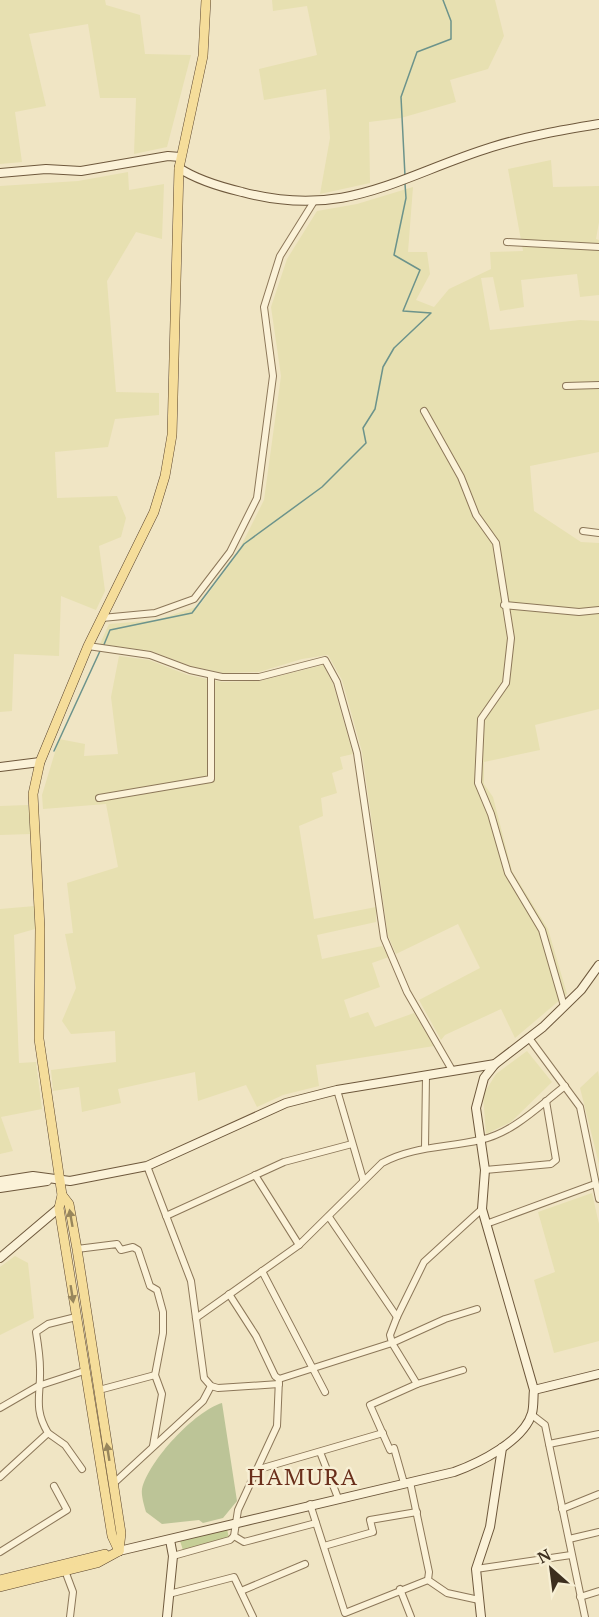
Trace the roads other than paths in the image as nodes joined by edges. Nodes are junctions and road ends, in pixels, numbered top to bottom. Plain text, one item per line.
1 (206, 0) edge
2 (599, 124) edge
3 (180, 157) junction
4 (178, 168) junction
5 (0, 173) edge
6 (313, 203) junction
7 (507, 242) dead end
8 (599, 247) edge
9 (599, 385) edge
10 (566, 386) dead end
11 (424, 411) dead end
12 (583, 531) dead end
13 (599, 533) edge
14 (504, 606) junction
15 (599, 610) edge
16 (102, 618) junction
17 (88, 646) junction
18 (211, 675) junction
19 (40, 762) junction
20 (0, 767) edge
21 (99, 798) dead end
22 (599, 965) edge
23 (564, 1006) junction
24 (529, 1038) junction
25 (495, 1064) junction
26 (453, 1070) junction
27 (426, 1075) junction
28 (565, 1086) junction
29 (337, 1090) junction
30 (546, 1101) junction
31 (482, 1140) junction
32 (352, 1144) junction
33 (426, 1148) junction
34 (147, 1166) junction
35 (485, 1170) junction
36 (596, 1173) edge
37 (255, 1175) junction
38 (59, 1179) junction
39 (363, 1179) junction
40 (0, 1181) edge
41 (595, 1184) junction
42 (0, 1188) edge
43 (62, 1195) junction
44 (599, 1199) edge
45 (59, 1208) junction
46 (482, 1209) junction
47 (166, 1216) junction
48 (329, 1217) junction
49 (486, 1224) junction
50 (299, 1245) junction
51 (76, 1250) junction
52 (0, 1258) edge
53 (262, 1271) junction
54 (230, 1294) junction
55 (477, 1309) dead end
56 (76, 1317) junction
57 (397, 1317) junction
58 (196, 1318) junction
59 (392, 1343) junction
60 (313, 1366) junction
61 (463, 1370) dead end
62 (84, 1371) junction
63 (599, 1374) edge
64 (154, 1375) junction
65 (279, 1381) junction
66 (417, 1384) junction
67 (38, 1386) junction
68 (211, 1386) junction
69 (99, 1390) junction
70 (534, 1390) junction
71 (325, 1392) dead end
72 (0, 1408) edge
73 (532, 1415) junction
74 (48, 1432) junction
75 (383, 1432) junction
76 (599, 1434) edge
77 (549, 1444) junction
78 (153, 1446) junction
79 (502, 1448) junction
80 (320, 1452) junction
81 (82, 1469) dead end
82 (256, 1470) junction
83 (0, 1477) edge
84 (407, 1483) junction
85 (113, 1484) junction
86 (54, 1486) dead end
87 (599, 1494) edge
88 (338, 1498) junction
89 (310, 1504) junction
90 (562, 1509) junction
91 (417, 1512) junction
92 (236, 1522) junction
93 (316, 1523) junction
94 (599, 1532) edge
95 (234, 1536) junction
96 (170, 1539) junction
97 (569, 1539) junction
98 (324, 1546) junction
99 (119, 1551) junction
100 (0, 1552) edge
101 (571, 1555) junction
102 (173, 1556) junction
103 (305, 1564) dead end
104 (64, 1569) junction
105 (476, 1569) junction
106 (0, 1580) edge
107 (428, 1580) junction
108 (0, 1587) edge
109 (400, 1589) junction
110 (241, 1591) junction
111 (599, 1591) edge
112 (169, 1594) junction
113 (580, 1597) junction
114 (479, 1600) junction
115 (351, 1614) edge
116 (70, 1617) edge
117 (167, 1617) edge
118 (252, 1617) edge
119 (411, 1617) edge
120 (481, 1617) edge
121 (585, 1617) edge

1 - 3 main road
2 - 6 main road
3 - 4 main road
3 - 5 main road
4 - 6 main road
4 - 16 main road
6 - 16 street
7 - 8 street
9 - 10 street
11 - 14 street
12 - 13 street
14 - 15 street
14 - 23 street
16 - 17 main road
17 - 18 street
17 - 19 main road
18 - 21 street
18 - 26 street
19 - 20 main road
19 - 38 main road
22 - 23 main road
23 - 24 main road
24 - 25 main road
24 - 28 street
25 - 26 main road
25 - 31 main road
26 - 27 main road
27 - 29 main road
27 - 33 street
28 - 30 street
28 - 36 street
29 - 32 street
29 - 34 main road
30 - 31 street
30 - 35 street
31 - 33 street
31 - 35 main road
32 - 37 street
32 - 39 street
33 - 39 street
34 - 38 main road
34 - 47 street
35 - 46 main road
36 - 41 street
37 - 47 street
37 - 50 street
38 - 40 main road
38 - 42 main road
38 - 43 main road
39 - 48 street
41 - 44 street
41 - 49 street
43 - 45 main road
51 -> 43 main road
45 - 52 main road
45 -> 56 main road
46 - 49 main road
46 - 57 street
47 - 58 street
48 - 50 street
48 - 57 street
49 - 70 main road
50 - 53 street
51 - 64 street
51 - 69 main road
53 - 54 street
53 - 60 street
54 - 58 street
54 - 65 street
55 - 59 street
56 - 62 main road
56 - 67 street
57 - 59 street
58 - 68 street
59 - 60 street
59 - 66 street
60 - 65 street
60 - 71 street
61 - 66 street
62 - 67 street
62 - 99 main road
63 - 70 main road
64 - 69 street
64 - 78 street
65 - 68 street
65 - 82 street
66 - 75 street
67 - 72 street
67 - 74 street
68 - 78 street
85 -> 69 main road
70 - 73 main road
73 - 77 street
73 - 79 main road
74 - 81 street
74 - 83 street
75 - 80 street
75 - 84 street
76 - 77 street
77 - 90 street
78 - 85 street
79 - 84 main road
79 - 105 main road
80 - 82 street
80 - 88 street
82 - 92 street
84 - 88 main road
84 - 91 street
85 - 99 main road
86 - 100 street
87 - 90 street
88 - 89 main road
89 - 92 main road
89 - 93 street
90 - 97 street
91 - 98 street
91 - 107 street
92 - 95 street
92 - 96 main road
93 - 95 street
93 - 98 street
94 - 97 street
95 - 102 street
96 - 99 main road
96 - 102 main road
97 - 101 street
98 - 115 street
99 - 104 main road
101 - 105 street
101 - 113 street
102 - 112 main road
103 - 110 street
104 - 106 main road
104 - 108 main road
104 - 116 street
105 - 114 main road
107 - 109 street
107 - 114 street
109 - 115 street
109 - 119 street
110 - 112 street
110 - 118 street
111 - 113 street
112 - 117 main road
113 - 121 street
114 - 120 main road

